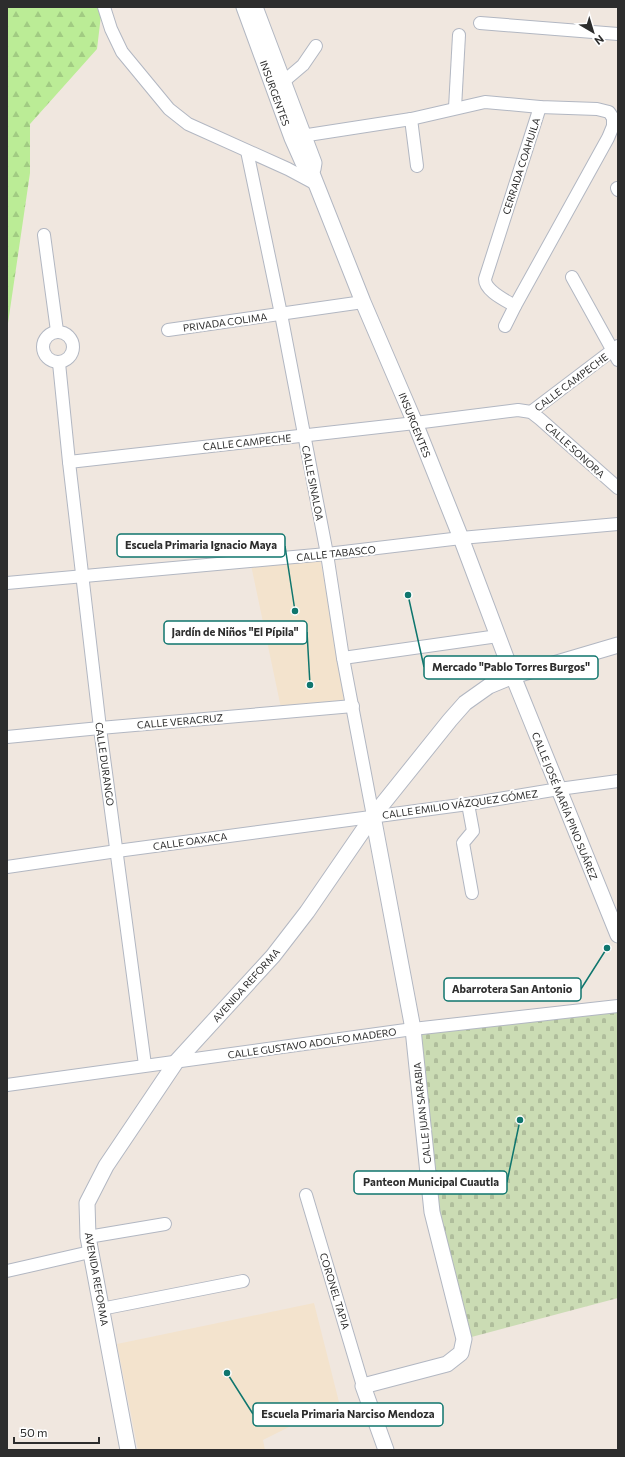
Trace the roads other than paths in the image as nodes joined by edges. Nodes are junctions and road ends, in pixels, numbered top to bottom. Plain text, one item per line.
1 (104, 7) edge
2 (244, 7) edge
3 (255, 7) edge
4 (480, 23) dead end
5 (618, 34) edge
6 (459, 35) dead end
7 (263, 44) junction
8 (316, 46) dead end
9 (283, 82) junction
10 (540, 107) junction
11 (455, 108) junction
12 (411, 119) junction
13 (297, 136) junction
14 (247, 151) junction
15 (417, 166) dead end
16 (315, 180) junction
17 (44, 235) dead end
18 (572, 277) dead end
19 (363, 302) junction
20 (514, 306) junction
21 (281, 314) junction
22 (505, 326) dead end
23 (168, 330) dead end
24 (56, 332) junction
25 (616, 352) edge
26 (59, 363) junction
27 (531, 412) junction
28 (415, 423) junction
29 (304, 436) junction
30 (69, 462) junction
31 (618, 488) edge
32 (618, 524) edge
33 (461, 538) junction
34 (327, 554) junction
35 (83, 576) junction
36 (7, 583) edge
37 (498, 636) junction
38 (618, 645) edge
39 (343, 658) junction
40 (513, 676) junction
41 (353, 706) junction
42 (100, 728) junction
43 (7, 737) edge
44 (618, 781) edge
45 (558, 789) junction
46 (468, 804) junction
47 (373, 816) junction
48 (118, 851) junction
49 (7, 867) edge
50 (472, 893) dead end
51 (618, 935) edge
52 (618, 1006) edge
53 (413, 1029) junction
54 (176, 1062) junction
55 (145, 1065) junction
56 (7, 1085) edge
57 (306, 1195) dead end
58 (165, 1224) dead end
59 (89, 1244) junction
60 (7, 1272) edge
61 (243, 1281) dead end
62 (101, 1309) junction
63 (363, 1386) junction
64 (128, 1450) edge
65 (386, 1450) edge

1 - 14 street
2 - 7 street, INSURGENTES
3 - 7 street, INSURGENTES
4 - 5 street
6 - 11 street
7 - 9 street, INSURGENTES
7 - 13 street, INSURGENTES
8 - 9 street
9 - 13 street, INSURGENTES
10 - 11 street
10 - 20 street, CERRADA COAHUILA
10 - 20 street, CERRADA COAHUILA
11 - 12 street
12 - 13 street
12 - 15 street
13 - 16 street, INSURGENTES
14 - 16 street
14 - 21 street, CALLE SINALOA
16 - 19 street, INSURGENTES
17 - 24 street
18 - 25 street
19 - 21 street, PRIVADA COLIMA
19 - 28 street, INSURGENTES
20 - 22 street, CERRADA COAHUILA
21 - 23 street, PRIVADA COLIMA
21 - 29 street, CALLE SINALOA
24 - 26 street
24 - 26 street
25 - 27 street, CALLE CAMPECHE
26 - 30 street, CALLE DURANGO
27 - 28 street, CALLE CAMPECHE
27 - 31 street, CALLE SONORA
28 - 29 street, CALLE CAMPECHE
28 - 33 street, INSURGENTES
29 - 30 street, CALLE CAMPECHE
29 - 34 street, CALLE SINALOA
30 - 35 street, CALLE DURANGO
32 - 33 street, CALLE TABASCO
33 - 34 street, CALLE TABASCO
33 - 37 street, INSURGENTES
34 - 35 street, CALLE TABASCO
34 - 39 street, CALLE SINALOA
35 - 36 street, CALLE TABASCO
35 - 42 street, CALLE DURANGO
37 - 39 street
37 - 40 street, INSURGENTES
38 - 40 street, AVENIDA REFORMA
39 - 41 street, CALLE SINALOA
40 - 45 street, CALLE JOSÉ MARÍA PINO SUÁREZ
40 - 47 street, AVENIDA REFORMA
41 - 42 street, CALLE VERACRUZ
41 - 47 street, CALLE SINALOA
42 - 43 street, CALLE VERACRUZ
42 - 48 street, CALLE DURANGO
44 - 45 street, CALLE EMILIO VÁZQUEZ GÓMEZ
45 - 46 street, CALLE EMILIO VÁZQUEZ GÓMEZ
45 - 51 street, CALLE JOSÉ MARÍA PINO SUÁREZ
46 - 47 street, CALLE EMILIO VÁZQUEZ GÓMEZ
46 - 50 street
47 - 48 street, CALLE OAXACA
47 - 53 street, CALLE JUAN SARABIA
47 - 54 street, AVENIDA REFORMA
48 - 49 street, CALLE OAXACA
48 - 55 street, CALLE DURANGO
52 - 53 street, CALLE GUSTAVO ADOLFO MADERO
53 - 54 street, CALLE GUSTAVO ADOLFO MADERO
53 - 63 street, CALLE JUAN SARABIA
54 - 55 street, CALLE GUSTAVO ADOLFO MADERO
54 - 59 street, AVENIDA REFORMA
55 - 56 street, CALLE GUSTAVO ADOLFO MADERO
57 - 63 street, CORONEL TAPIA
58 - 59 street
59 - 60 street
59 - 62 street, AVENIDA REFORMA
61 - 62 street
62 - 64 street, AVENIDA REFORMA
63 - 65 street

